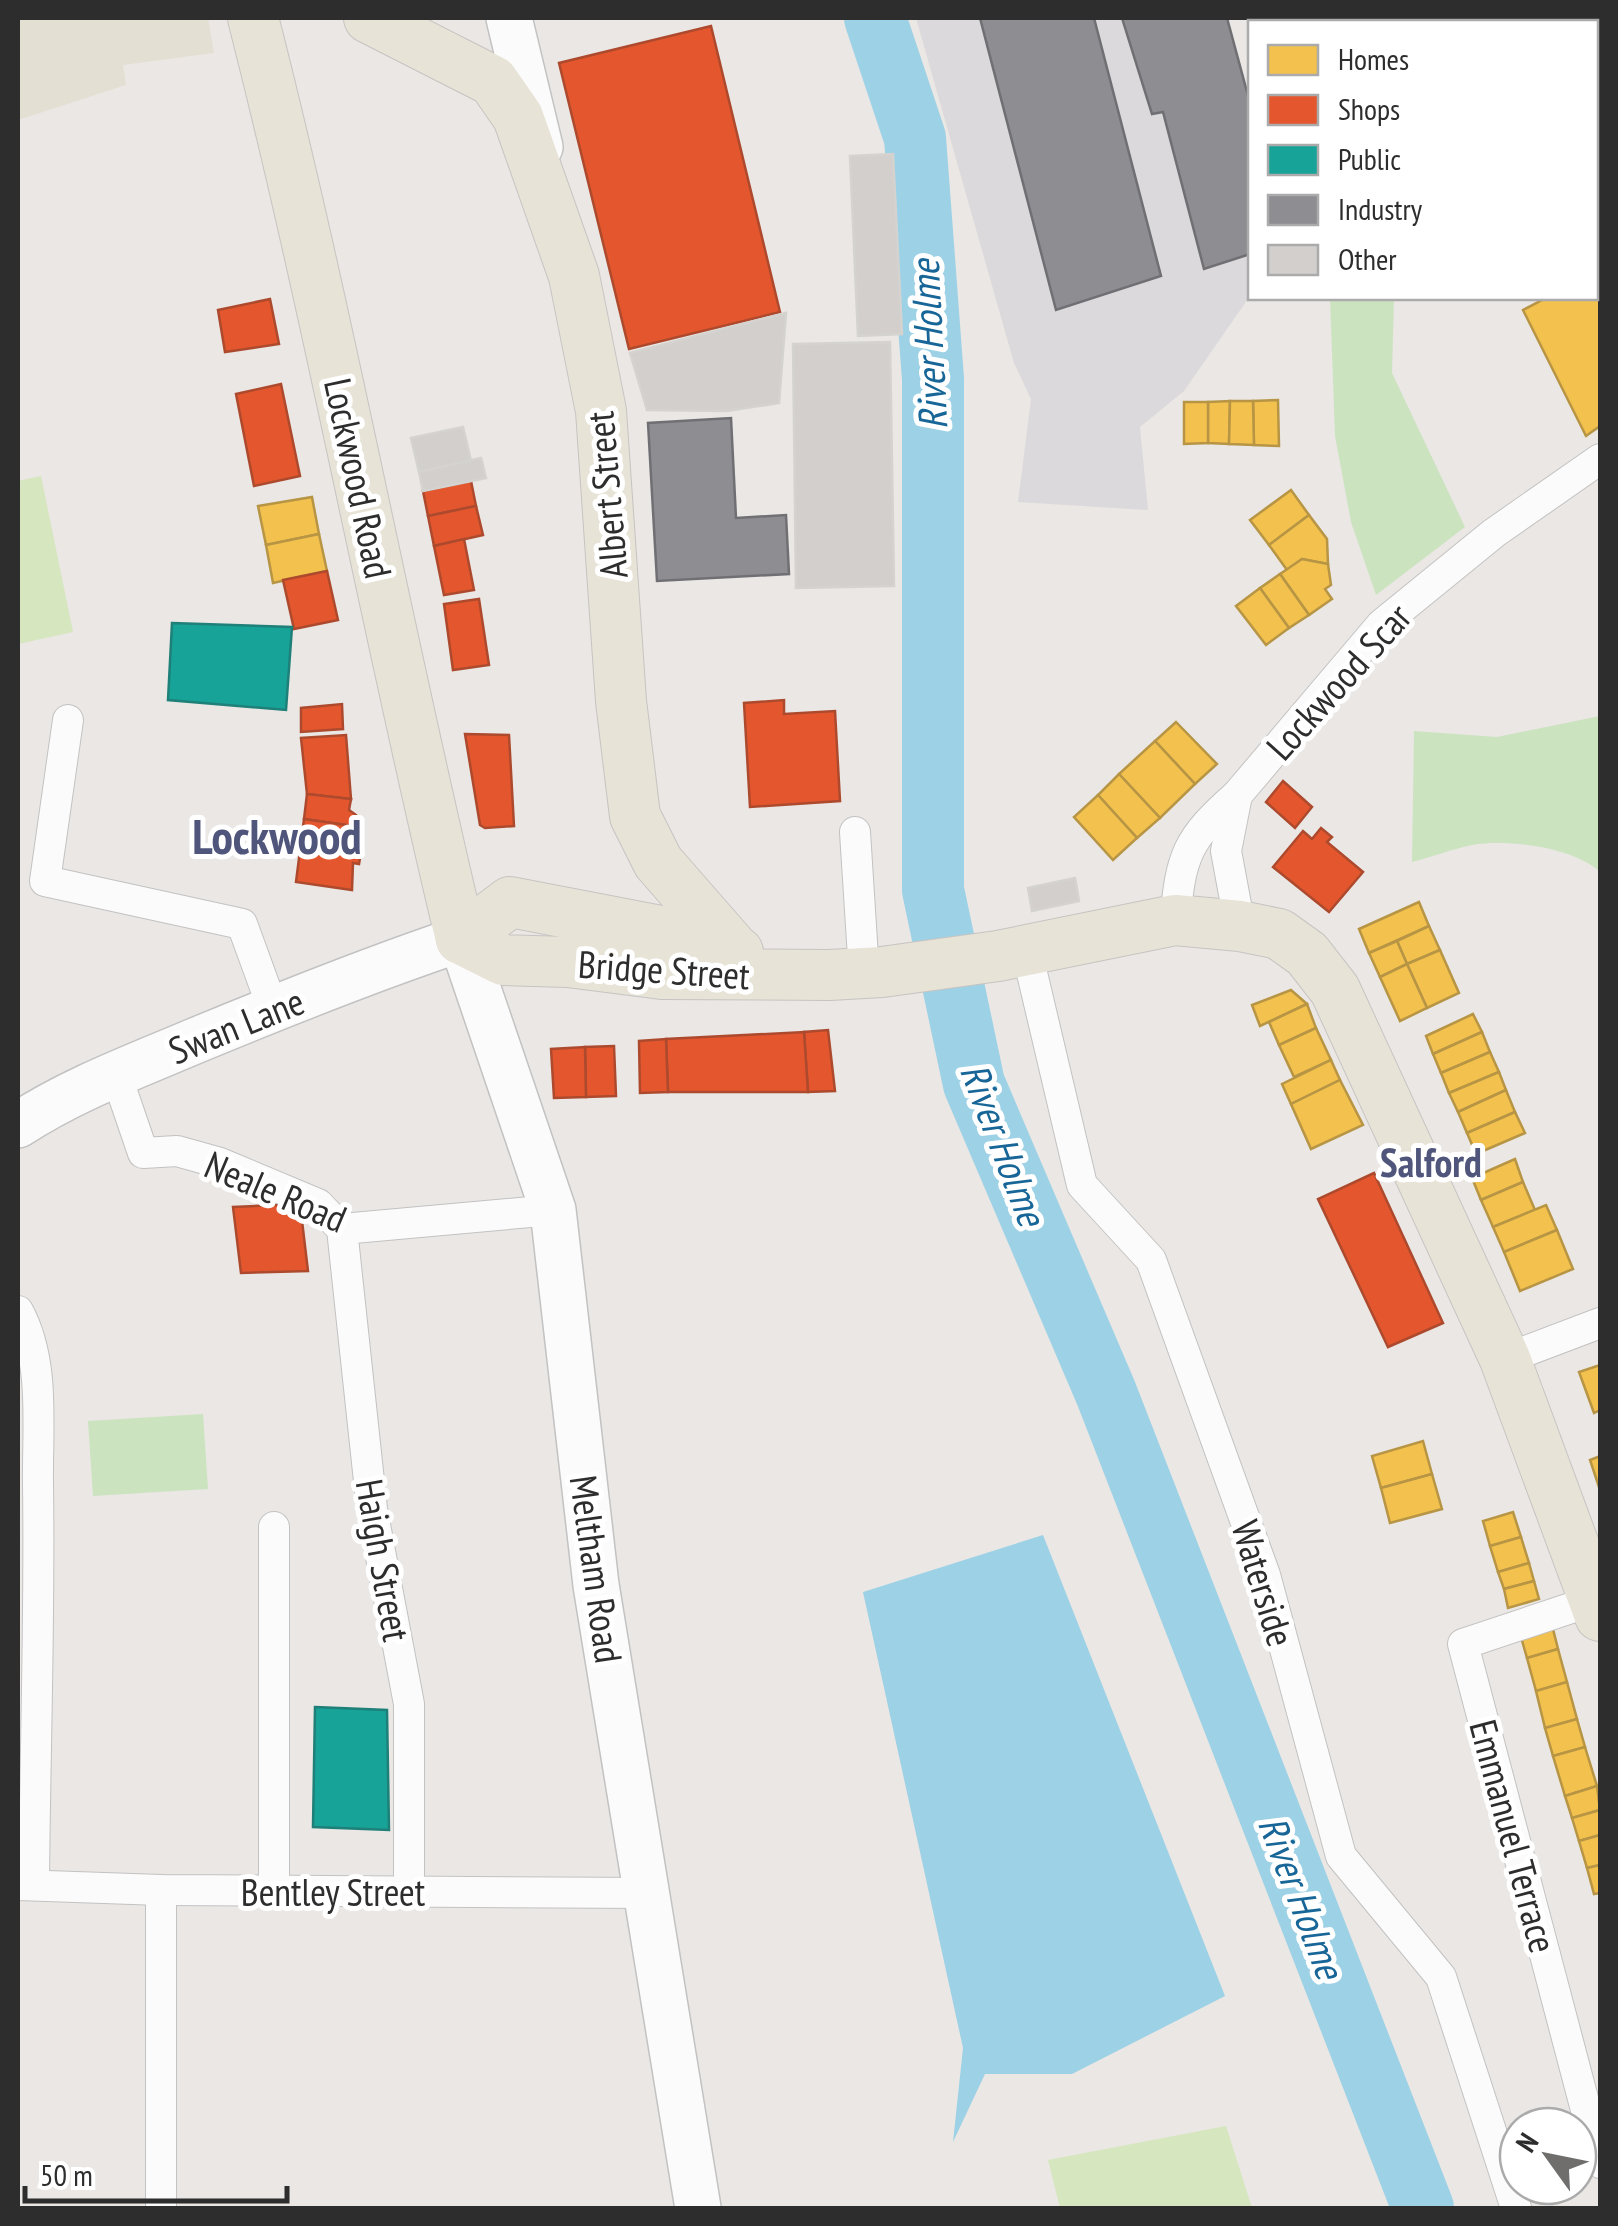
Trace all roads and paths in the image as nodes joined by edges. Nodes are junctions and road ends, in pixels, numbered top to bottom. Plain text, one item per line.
1 (254, 18) edge
2 (369, 18) edge
3 (510, 18) edge
4 (537, 164) junction
5 (1600, 459) edge
6 (68, 720) dead end
7 (1236, 795) junction
8 (855, 832) dead end
9 (1175, 920) junction
10 (1240, 926) junction
11 (461, 938) junction
12 (1013, 954) junction
13 (754, 962) junction
14 (873, 972) junction
15 (272, 1009) junction
16 (116, 1074) junction
17 (18, 1125) edge
18 (553, 1210) junction
19 (342, 1229) junction
20 (18, 1312) edge
21 (1600, 1323) edge
22 (1505, 1359) junction
23 (274, 1527) dead end
24 (1598, 1608) edge
25 (26, 1884) edge
26 (161, 1890) junction
27 (274, 1891) junction
28 (409, 1892) junction
29 (648, 1893) junction
30 (1600, 2163) edge
31 (160, 2208) edge
32 (698, 2208) edge
33 (1516, 2208) edge

1 - 11 main road, Lockwood Road
2 - 4 main road
3 - 4 main road, Albert Street
4 - 13 main road, Albert Street
5 - 7 street, Lockwood Scar
6 - 15 street
7 - 9 street
7 - 10 street, Lockwood Scar
8 - 14 street
9 - 10 main road
9 - 12 main road
10 - 22 main road
11 - 13 main road, Bridge Street
11 - 15 main road, Swan Lane
11 - 18 main road, Meltham Road
12 - 14 main road
12 - 33 street, Waterside
13 - 14 main road, Bridge Street
15 - 16 main road, Swan Lane
16 - 17 main road, Swan Lane
16 - 19 street, Neale Road
18 - 19 street, Neale Road
18 - 29 main road, Meltham Road
19 - 28 street, Haigh Street
20 - 25 street
21 - 22 street
22 - 24 main road
23 - 27 street
24 - 30 street, Emmanuel Terrace
25 - 26 street, Bentley Street
26 - 27 street, Bentley Street
26 - 31 street
27 - 28 street, Bentley Street
28 - 29 street, Bentley Street
29 - 32 main road, Meltham Road

